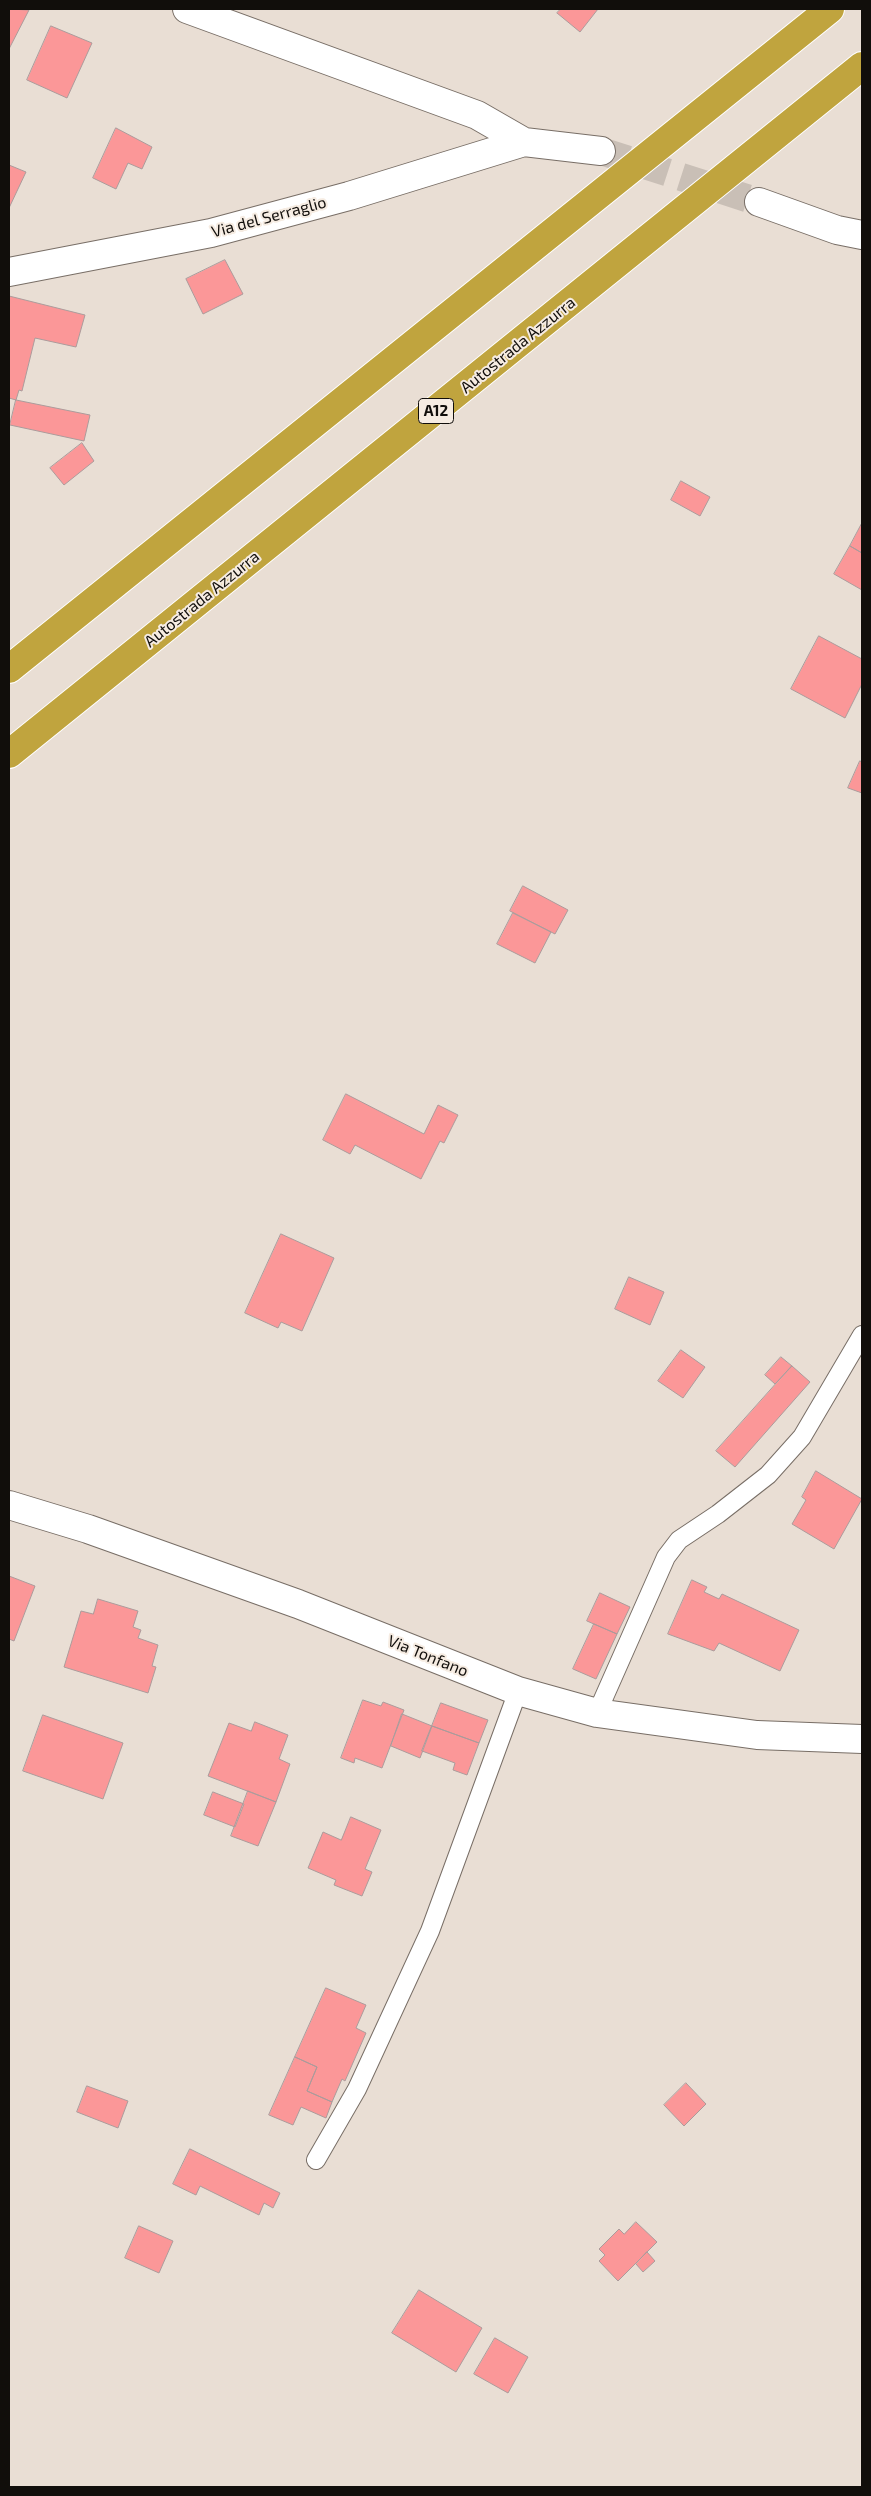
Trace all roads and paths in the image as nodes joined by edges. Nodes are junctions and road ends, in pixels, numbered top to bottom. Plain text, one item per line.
1 (187, 9) edge
2 (830, 9) edge
3 (862, 66) edge
4 (524, 142) junction
5 (601, 151) tunnel mouth
6 (759, 202) tunnel mouth
7 (862, 235) edge
8 (9, 272) edge
9 (9, 669) edge
10 (9, 754) edge
11 (862, 1335) edge
12 (9, 1505) edge
13 (518, 1691) junction
14 (598, 1713) junction
15 (862, 1739) edge
16 (316, 2160) dead end

1 - 4 street, Via del Serraglio
2 - 9 highway
3 - 10 highway, Autostrada Azzurra / A12
4 - 5 street, Via del Serraglio
4 - 8 street, Via del Serraglio
6 - 7 street
11 - 14 lane
12 - 13 street, Via Tonfano
13 - 14 street, Via Tonfano
13 - 16 lane
14 - 15 street, Via Tonfano

